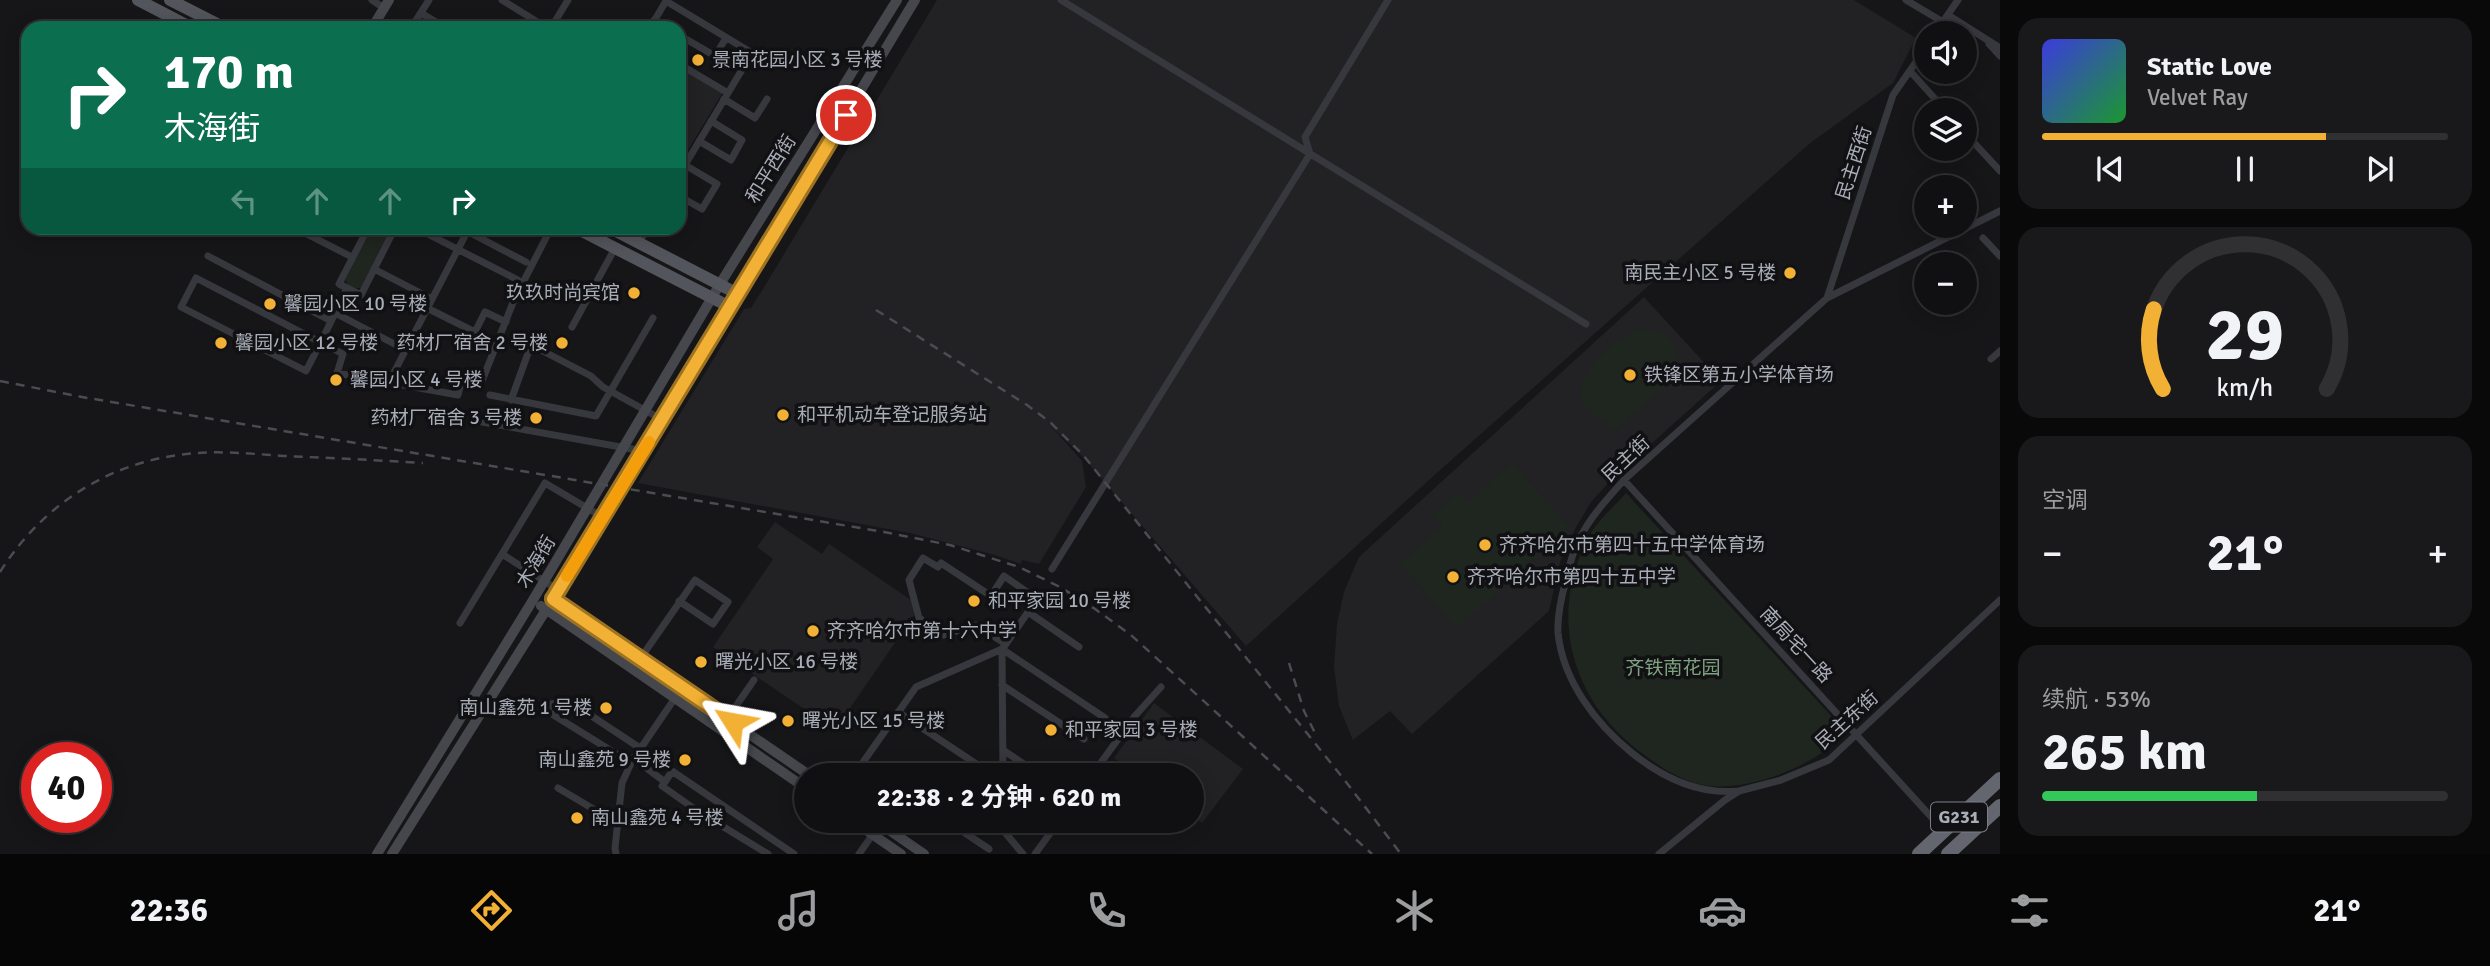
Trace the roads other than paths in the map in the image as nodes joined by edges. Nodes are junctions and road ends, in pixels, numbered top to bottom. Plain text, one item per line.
1 (138, 0) edge
2 (372, 0) edge
3 (429, 0) edge
4 (502, 0) edge
5 (568, 0) edge
6 (897, 0) edge
7 (915, 0) edge
8 (1061, 0) edge
9 (1388, 0) edge
10 (1958, 0) edge
11 (175, 1) edge
12 (1911, 1) edge
13 (387, 4) edge
14 (421, 13) junction
15 (1945, 18) junction
16 (654, 20) edge
17 (178, 21) edge
18 (212, 21) edge
19 (376, 21) edge
20 (416, 21) edge
21 (434, 21) edge
22 (537, 21) edge
23 (554, 21) edge
24 (1943, 21) edge
25 (1982, 37) junction
26 (726, 38) junction
27 (686, 39) edge
28 (2000, 48) edge
29 (2000, 56) edge
30 (1914, 65) edge
31 (686, 69) edge
32 (1910, 71) junction
33 (726, 96) junction
34 (1934, 98) edge
35 (767, 99) dead end
36 (711, 121) junction
37 (699, 141) junction
38 (1977, 146) edge
39 (1310, 153) junction
40 (686, 163) edge
41 (686, 166) edge
42 (2000, 171) edge
43 (686, 200) edge
44 (2000, 211) edge
45 (309, 235) edge
46 (364, 235) edge
47 (391, 235) edge
48 (430, 235) edge
49 (464, 235) edge
50 (477, 235) edge
51 (548, 235) edge
52 (590, 235) edge
53 (624, 235) edge
54 (644, 235) edge
55 (1983, 238) dead end
56 (639, 242) junction
57 (615, 248) junction
58 (458, 249) junction
59 (2000, 256) edge
60 (208, 257) dead end
61 (352, 257) junction
62 (526, 261) dead end
63 (374, 269) junction
64 (518, 280) dead end
65 (720, 284) junction
66 (348, 288) junction
67 (738, 294) junction
68 (712, 298) junction
69 (1827, 298) junction
70 (432, 299) junction
71 (730, 307) junction
72 (427, 308) junction
73 (333, 317) junction
74 (653, 318) dead end
75 (506, 322) junction
76 (1586, 324) dead end
77 (572, 327) dead end
78 (514, 336) dead end
79 (320, 343) junction
80 (531, 345) junction
81 (406, 350) junction
82 (2000, 351) edge
83 (1991, 359) dead end
84 (389, 382) junction
85 (610, 391) junction
86 (490, 395) dead end
87 (511, 400) junction
88 (645, 411) junction
89 (661, 419) junction
90 (482, 422) dead end
91 (623, 448) junction
92 (643, 451) junction
93 (1624, 480) junction
94 (588, 508) junction
95 (604, 518) junction
96 (502, 554) junction
97 (1052, 569) dead end
98 (539, 591) junction
99 (552, 600) junction
100 (2000, 600) edge
101 (679, 601) junction
102 (1028, 612) junction
103 (460, 622) dead end
104 (1004, 647) junction
105 (1079, 647) dead end
106 (640, 659) junction
107 (754, 680) dead end
108 (1003, 685) junction
109 (1161, 687) dead end
110 (675, 698) junction
111 (898, 712) junction
112 (1105, 718) dead end
113 (727, 719) junction
114 (1856, 734) junction
115 (1084, 739) dead end
116 (640, 748) junction
117 (1003, 750) junction
118 (632, 761) junction
119 (863, 763) edge
120 (975, 763) edge
121 (1003, 763) edge
122 (1022, 763) edge
123 (1101, 763) edge
124 (794, 765) edge
125 (2000, 779) edge
126 (794, 780) edge
127 (665, 782) junction
128 (558, 788) dead end
129 (1739, 791) junction
130 (710, 797) junction
131 (2000, 806) edge
132 (699, 812) junction
133 (617, 823) junction
134 (1944, 831) junction
135 (893, 833) edge
136 (965, 833) edge
137 (1005, 833) edge
138 (1050, 833) edge
139 (873, 834) joint
140 (989, 849) dead end
141 (787, 852) edge
142 (377, 854) edge
143 (392, 854) edge
144 (616, 854) edge
145 (768, 854) edge
146 (859, 854) edge
147 (901, 854) edge
148 (924, 854) edge
149 (1023, 854) edge
150 (1035, 854) edge
151 (1659, 854) edge
152 (1919, 854) edge
153 (1948, 854) edge

1 - 17 main road
2 - 13 street
3 - 14 street
4 - 22 street
5 - 23 street
6 - 65 main road, 和平西街
7 - 67 main road, 和平西街
8 - 39 street
9 - 39 street
10 - 15 street
11 - 18 main road
12 - 15 street
13 - 19 main road
14 - 20 street
14 - 21 street
15 - 24 street
15 - 25 street
16 - 26 street
25 - 28 street
25 - 29 street
26 - 27 street
26 - 33 street
30 - 32 street, 民主西街
31 - 33 street
32 - 34 street
32 - 69 street, 民主西街
33 - 35 street
33 - 36 street
36 - 37 street
36 - 37 street
37 - 40 street
38 - 42 street
39 - 76 street
39 - 97 street
41 - 43 street
44 - 69 street, 民主街
45 - 61 street
46 - 61 street
47 - 63 street
48 - 58 street
49 - 58 street
50 - 62 street
51 - 75 street
52 - 57 main road
53 - 56 main road
54 - 56 street
55 - 59 street
56 - 65 main road
57 - 68 main road
57 - 77 street
58 - 64 street
58 - 70 street
60 - 73 street
61 - 66 street
63 - 66 street
63 - 70 street
65 - 67 main road
65 - 68 main road, 木海街
66 - 73 street
67 - 71 main road, 木海街
68 - 71 main road
68 - 88 main road, 木海街
69 - 93 street, 民主街
70 - 72 street
71 - 89 main road, 木海街
72 - 75 street
72 - 81 street
73 - 79 street
73 - 81 street
74 - 85 street
75 - 84 street
78 - 80 street
79 - 79 street
79 - 84 street
80 - 85 street
80 - 87 street
81 - 84 street
82 - 83 street
85 - 87 street
85 - 88 street
86 - 87 street
88 - 89 street
88 - 91 main road, 木海街
89 - 92 main road, 木海街
90 - 91 street
91 - 92 street
91 - 94 main road, 木海街
92 - 95 main road, 木海街
93 - 114 street, 南局宅一路
93 - 129 street, 民主街
94 - 95 street
94 - 96 street
94 - 98 main road, 木海街
95 - 99 main road, 木海街
96 - 98 street
96 - 103 street
98 - 99 main road
98 - 99 street
98 - 142 main road, 木海街
99 - 106 main road
99 - 110 main road
99 - 143 main road, 木海街
100 - 114 street, 民主东街
101 - 101 street
101 - 106 street
102 - 104 street
102 - 104 street
102 - 105 street
104 - 108 street
104 - 111 street
104 - 112 street
106 - 113 main road
107 - 113 street
108 - 115 street
108 - 117 street
109 - 123 street
110 - 116 street
110 - 126 main road
111 - 119 street
111 - 120 street
113 - 124 main road
114 - 129 street, 民主东街
114 - 134 street, 南局宅一路
116 - 118 street
116 - 118 street
117 - 121 street
117 - 122 street
118 - 127 street
118 - 133 street
125 - 134 highway, G231
127 - 130 street
127 - 132 street
128 - 133 street
129 - 151 street, 民主东街
130 - 132 street
130 - 141 street
131 - 153 highway, G231
132 - 145 street
133 - 144 street
134 - 152 highway, G231
135 - 148 main road
136 - 140 street
137 - 149 street
138 - 150 street
139 - 146 street
139 - 147 main road

